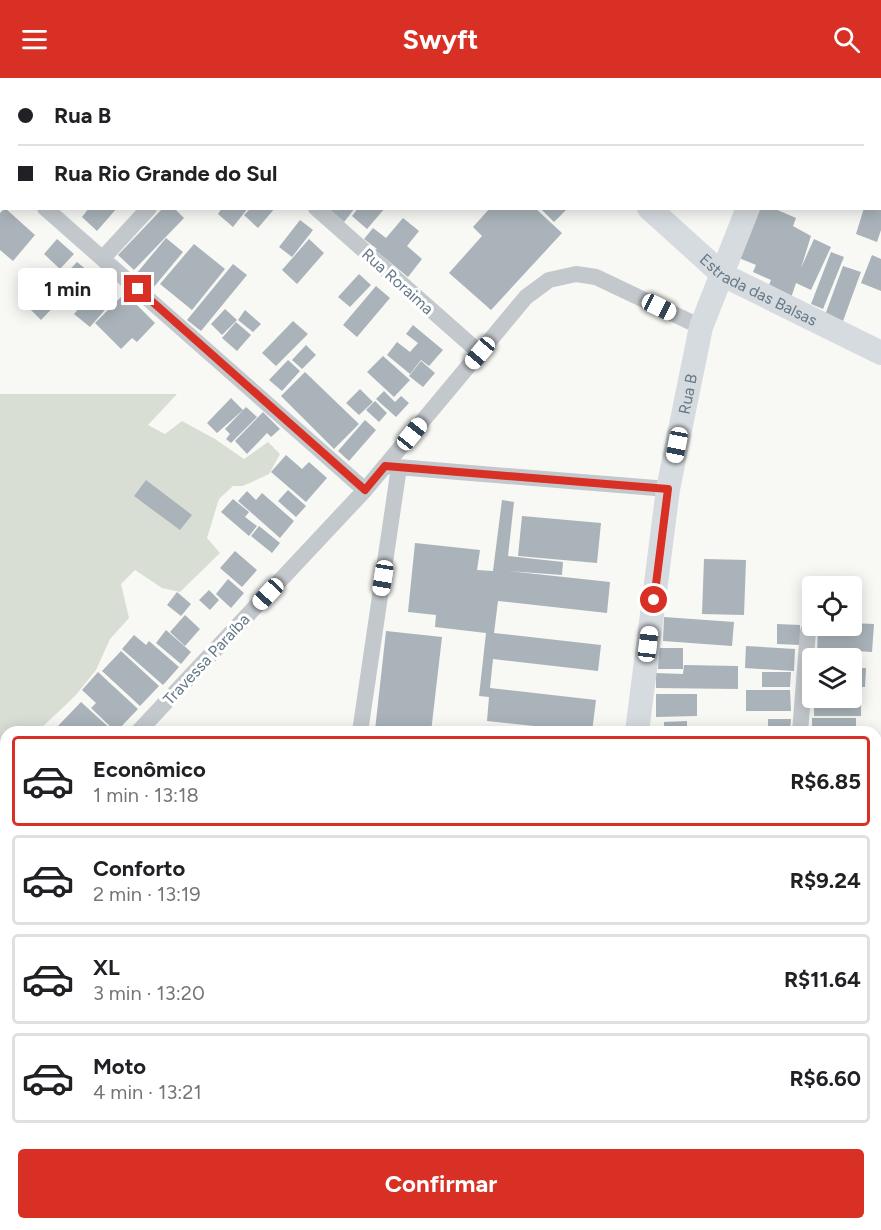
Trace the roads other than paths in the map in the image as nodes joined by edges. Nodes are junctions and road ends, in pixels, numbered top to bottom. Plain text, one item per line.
1 (47, 210) edge
2 (147, 210) edge
3 (318, 210) edge
4 (651, 210) edge
5 (747, 210) edge
6 (103, 258) junction
7 (723, 275) junction
8 (701, 327) junction
9 (480, 353) junction
10 (881, 353) edge
11 (392, 467) junction
12 (668, 489) junction
13 (365, 490) junction
14 (808, 636) edge
15 (144, 726) edge
16 (361, 726) edge
17 (638, 726) edge
18 (800, 726) edge

1 - 6 street
2 - 6 street
3 - 9 street, Rua Roraima
4 - 7 street, Estrada das Balsas
5 - 7 street, Rua B
6 - 13 street
7 - 8 street, Rua B
7 - 10 street, Estrada das Balsas
8 - 9 street, Travessa Paraíba
8 - 12 street, Rua B
9 - 11 street, Travessa Paraíba
11 - 12 street
11 - 13 street, Travessa Paraíba
11 - 16 street
12 - 17 street, Rua B
13 - 15 street, Travessa Paraíba
14 - 18 street

